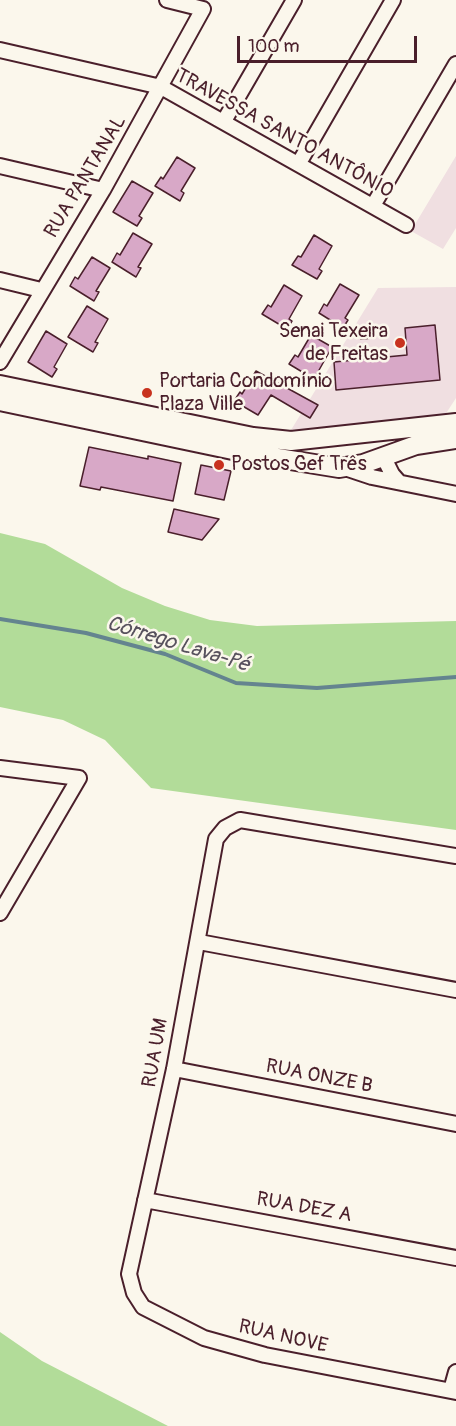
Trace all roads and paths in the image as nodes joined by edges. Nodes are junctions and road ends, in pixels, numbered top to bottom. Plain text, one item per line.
1 (167, 0) edge
2 (294, 0) edge
3 (393, 0) edge
4 (0, 50) edge
5 (456, 64) edge
6 (161, 87) junction
7 (224, 121) junction
8 (299, 163) junction
9 (0, 166) edge
10 (103, 190) junction
11 (374, 204) junction
12 (406, 225) dead end
13 (0, 280) edge
14 (41, 291) junction
15 (0, 362) edge
16 (0, 385) edge
17 (0, 401) edge
18 (456, 423) edge
19 (373, 431) junction
20 (346, 436) junction
21 (456, 439) edge
22 (383, 456) junction
23 (345, 468) junction
24 (399, 482) junction
25 (456, 494) edge
26 (0, 768) edge
27 (456, 856) edge
28 (0, 885) edge
29 (15, 887) junction
30 (0, 913) edge
31 (199, 942) junction
32 (456, 990) edge
33 (174, 1069) junction
34 (456, 1124) edge
35 (146, 1200) junction
36 (456, 1258) edge
37 (129, 1274) joint
38 (456, 1372) edge
39 (453, 1391) edge

1 - 6 street, RUA PANTANAL
2 - 7 street
3 - 8 street
4 - 6 street, TRAVESSA SANTO ANTÔNIO
5 - 11 street
6 - 7 street, TRAVESSA SANTO ANTÔNIO
6 - 10 street, RUA PANTANAL
7 - 8 street, TRAVESSA SANTO ANTÔNIO
8 - 11 street, TRAVESSA SANTO ANTÔNIO
9 - 10 street
10 - 14 street, RUA PANTANAL
11 - 12 street, TRAVESSA SANTO ANTÔNIO
13 - 14 street
14 - 15 street, RUA PANTANAL
16 - 20 street
17 - 23 street
18 - 19 street
19 - 20 street
19 - 22 street
20 - 23 street
21 - 22 street
22 - 23 street
22 - 24 street
23 - 24 street
24 - 25 street
26 - 29 street
27 - 31 street, RUA UM
28 - 29 street
29 - 30 street
31 - 32 street
31 - 33 street, RUA UM
33 - 34 street, RUA ONZE B
33 - 35 street, RUA UM
35 - 36 street, RUA DEZ A
35 - 37 street, RUA UM
37 - 39 street, RUA NOVE
38 - 39 street

